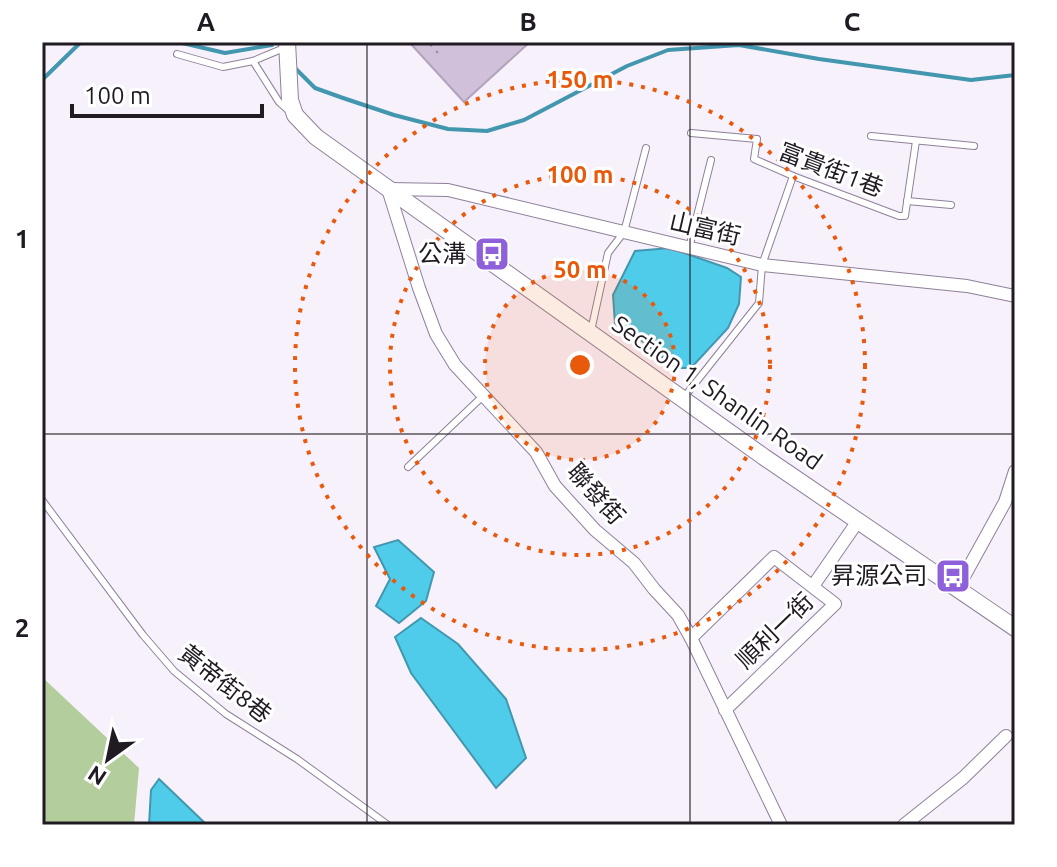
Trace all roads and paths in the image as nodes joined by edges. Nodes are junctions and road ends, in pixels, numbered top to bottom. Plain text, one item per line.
1 (428, 42) edge
2 (288, 49) edge
3 (438, 53) dead end
4 (177, 54) dead end
5 (253, 61) junction
6 (292, 108) junction
7 (691, 133) dead end
8 (871, 136) dead end
9 (916, 141) junction
10 (974, 146) dead end
11 (646, 148) dead end
12 (711, 160) dead end
13 (793, 176) junction
14 (388, 189) junction
15 (907, 201) junction
16 (951, 205) dead end
17 (624, 232) junction
18 (689, 248) junction
19 (762, 265) junction
20 (1015, 296) edge
21 (590, 333) junction
22 (483, 396) junction
23 (682, 399) junction
24 (408, 467) dead end
25 (1015, 471) edge
26 (42, 500) edge
27 (858, 521) junction
28 (813, 586) junction
29 (957, 589) junction
30 (1015, 628) edge
31 (691, 638) junction
32 (725, 710) junction
33 (1006, 736) dead end
34 (388, 825) edge
35 (781, 825) edge
36 (904, 825) edge

1 - 3 path
2 - 5 lane
2 - 6 main road
4 - 5 lane
5 - 6 lane
6 - 14 main road, Section 1, Shanlin Road
7 - 13 lane, 富貴街1巷
8 - 9 lane
9 - 10 lane
9 - 15 lane, 富貴街1巷
11 - 17 lane
12 - 18 lane
13 - 15 lane, 富貴街1巷
13 - 19 lane
14 - 17 street, 山富街
14 - 21 main road, Section 1, Shanlin Road
14 - 22 street, 聯發街
15 - 16 lane
17 - 18 street, 山富街
17 - 21 lane
18 - 19 street, 山富街
19 - 20 street, 山富街
19 - 23 lane
21 - 23 main road, Section 1, Shanlin Road
22 - 24 lane
22 - 31 street, 聯發街
23 - 27 main road, Section 1, Shanlin Road
25 - 29 street
26 - 34 lane, 黃帝街8巷
27 - 28 street
27 - 29 main road, Section 1, Shanlin Road
28 - 31 street
28 - 32 street, 順利一街
29 - 30 main road, Section 1, Shanlin Road
31 - 32 street, 聯發街
32 - 35 street, 聯發街
33 - 36 street

